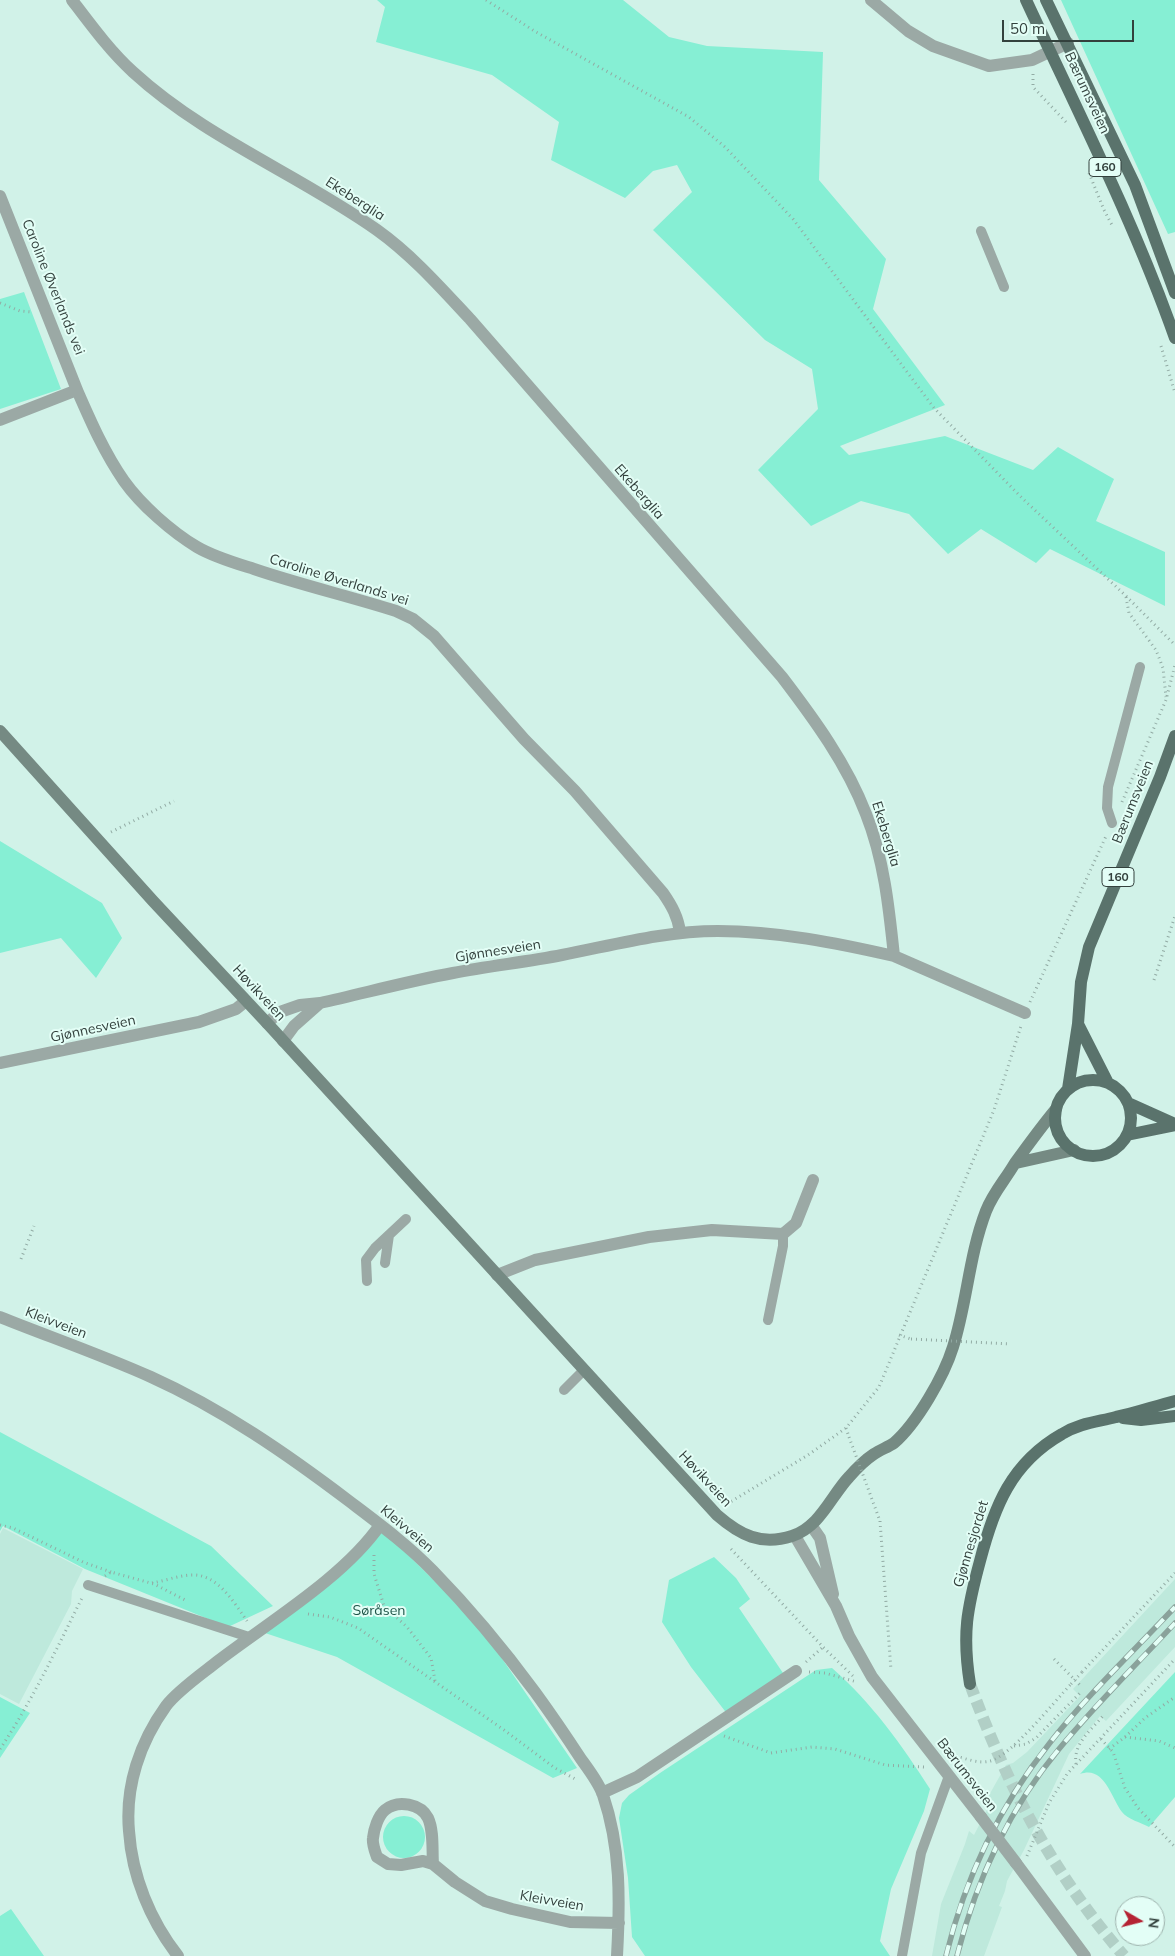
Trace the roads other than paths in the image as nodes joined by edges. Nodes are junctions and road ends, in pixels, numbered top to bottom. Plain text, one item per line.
1 (72, 0) edge
2 (871, 0) edge
3 (1026, 0) edge
4 (1046, 0) edge
5 (1068, 44) junction
6 (1050, 52) junction
7 (0, 196) edge
8 (981, 231) dead end
9 (1004, 287) dead end
10 (1175, 293) edge
11 (1175, 338) edge
12 (77, 390) junction
13 (0, 420) edge
14 (1140, 667) dead end
15 (0, 731) edge
16 (1175, 736) edge
17 (1112, 823) road end
18 (680, 932) junction
19 (894, 956) junction
20 (246, 1001) junction
21 (320, 1003) junction
22 (1025, 1013) road end
23 (267, 1023) junction
24 (1078, 1024) junction
25 (283, 1041) junction
26 (0, 1063) edge
27 (1108, 1083) junction
28 (1068, 1089) junction
29 (1128, 1103) junction
30 (1056, 1109) junction
31 (1175, 1124) edge
32 (1127, 1135) junction
33 (1074, 1150) junction
34 (1016, 1162) junction
35 (813, 1180) dead end
36 (406, 1219) dead end
37 (783, 1234) junction
38 (389, 1235) junction
39 (385, 1263) dead end
40 (497, 1275) junction
41 (367, 1281) dead end
42 (0, 1317) edge
43 (768, 1320) dead end
44 (584, 1370) junction
45 (564, 1390) dead end
46 (1175, 1401) edge
47 (1175, 1416) edge
48 (1116, 1417) junction
49 (811, 1525) junction
50 (377, 1528) junction
51 (794, 1536) junction
52 (88, 1585) road end
53 (836, 1606) junction
54 (249, 1632) junction
55 (799, 1668) road end
56 (970, 1684) tunnel mouth
57 (949, 1776) junction
58 (602, 1792) junction
59 (433, 1864) junction
60 (619, 1923) junction
61 (178, 1956) edge
62 (618, 1956) edge
63 (902, 1956) edge
64 (1085, 1956) edge

1 - 19 street, Ekeberglia
2 - 6 street
3 - 6 main road, Bærumsveien / 160
4 - 5 main road, Bærumsveien / 160
5 - 6 street
5 - 10 main road, Bærumsveien / 160
6 - 11 main road, Bærumsveien / 160
7 - 12 street, Caroline Øverlands vei
8 - 9 lane
12 - 13 street
12 - 18 street, Caroline Øverlands vei
14 - 17 lane
15 - 20 main road, Høvikveien
16 - 24 main road, Bærumsveien / 160
18 - 19 street
18 - 21 street, Gjønnesveien
19 - 22 street
20 - 23 main road, Høvikveien
20 - 26 street, Gjønnesveien
21 - 23 street, Gjønnesveien
21 - 25 street, Gjønnesveien
23 - 25 main road, Høvikveien
24 - 27 main road
24 - 28 main road, Bærumsveien / 160
25 - 40 main road, Høvikveien
27 - 28 main road
27 - 29 main road
28 - 30 main road, 160
29 - 31 main road
29 - 32 main road
30 - 33 main road
30 - 34 main road, Høvikveien
31 - 32 main road
32 - 33 main road
33 - 34 main road
34 - 49 main road, Høvikveien
35 - 37 street
36 - 38 lane
37 - 40 street
37 - 43 lane
38 - 39 lane
38 - 41 lane
40 - 44 main road, Høvikveien
42 - 50 street, Kleivveien
44 - 45 lane
44 - 51 main road, Høvikveien
46 - 48 main road, Gjønnesjordet
47 - 48 main road, Gjønnesjordet
48 - 56 main road, Gjønnesjordet
49 - 51 main road, Høvikveien
49 - 53 street, Bærumsveien
50 - 54 street
50 - 58 street, Kleivveien
51 - 53 street, Bærumsveien
52 - 54 lane
53 - 57 street, Bærumsveien
54 - 61 street
55 - 58 street
57 - 63 lane
57 - 64 street, Bærumsveien, bridge
58 - 60 street, Kleivveien
59 - 59 street
59 - 60 street, Kleivveien
60 - 62 street, Kleivveien

